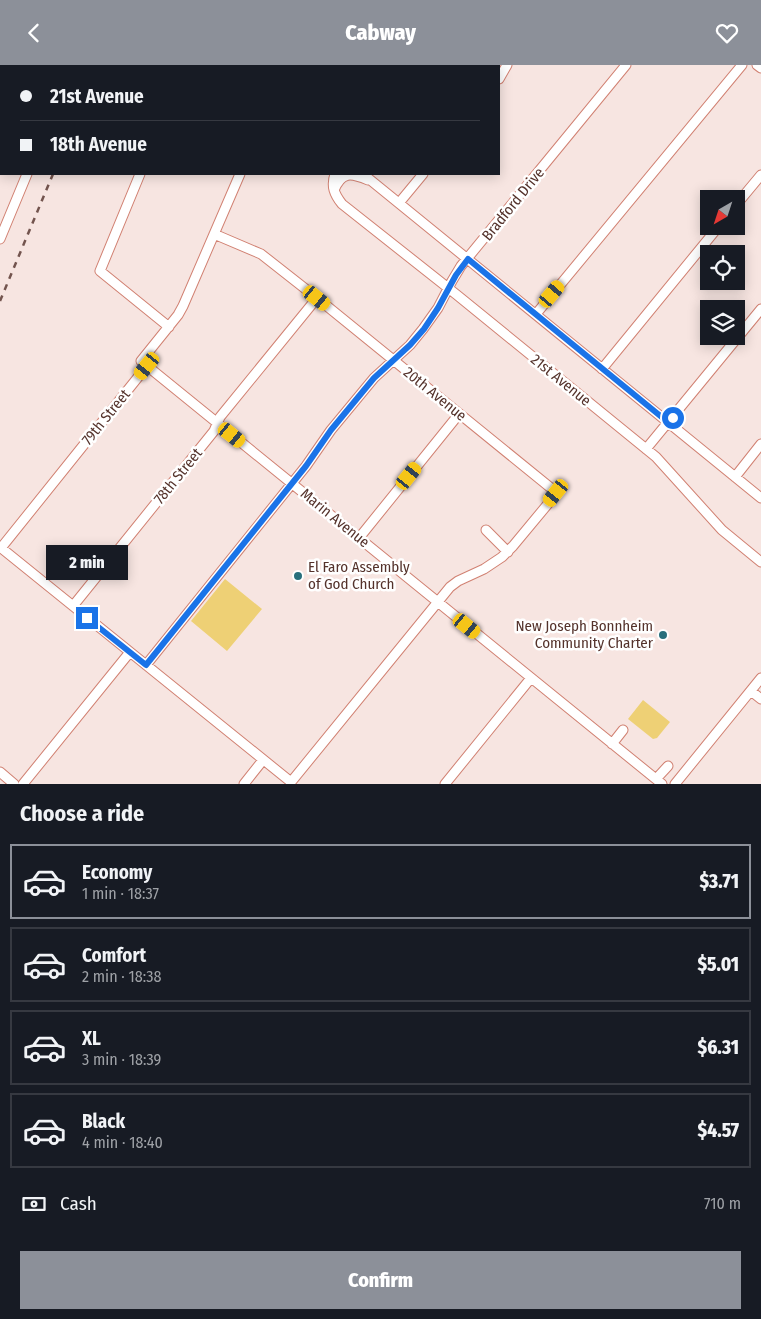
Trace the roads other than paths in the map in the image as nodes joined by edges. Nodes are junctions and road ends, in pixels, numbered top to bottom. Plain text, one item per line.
1 (507, 65) edge
2 (626, 65) edge
3 (742, 65) edge
4 (757, 65) edge
5 (761, 68) edge
6 (500, 77) edge
7 (27, 175) edge
8 (140, 175) edge
9 (240, 175) edge
10 (335, 175) edge
11 (364, 175) edge
12 (421, 175) edge
13 (761, 175) edge
14 (373, 182) junction
15 (334, 190) junction
16 (745, 194) edge
17 (399, 203) junction
18 (214, 234) junction
19 (712, 235) edge
20 (0, 239) edge
21 (468, 259) junction
22 (449, 289) junction
23 (317, 298) junction
24 (761, 309) edge
25 (536, 315) junction
26 (169, 327) junction
27 (394, 361) junction
28 (147, 366) junction
29 (602, 369) junction
30 (459, 414) junction
31 (217, 423) junction
32 (669, 423) junction
33 (761, 444) edge
34 (646, 449) junction
35 (735, 477) junction
36 (292, 484) junction
37 (761, 498) edge
38 (486, 529) dead end
39 (359, 538) junction
40 (0, 547) edge
41 (508, 552) junction
42 (761, 562) edge
43 (438, 602) junction
44 (73, 606) junction
45 (130, 652) junction
46 (146, 665) junction
47 (531, 678) junction
48 (761, 678) edge
49 (751, 691) junction
50 (761, 699) edge
51 (623, 730) dead end
52 (612, 744) junction
53 (263, 760) junction
54 (668, 766) dead end
55 (0, 772) edge
56 (9, 782) edge
57 (659, 782) edge
58 (22, 784) edge
59 (244, 784) edge
60 (445, 784) edge
61 (675, 784) edge

1 - 6 street
2 - 21 street, Bradford Drive
3 - 25 street
4 - 5 street
7 - 20 street
8 - 26 street
9 - 18 street, 79th Street
10 - 15 street
11 - 14 street
12 - 17 street
13 - 16 street
14 - 15 street
14 - 17 street
15 - 22 street, 21st Avenue
17 - 21 street
18 - 23 street, 20th Avenue
18 - 26 street, 79th Street
19 - 29 street
21 - 22 street, Bradford Drive
21 - 25 street
22 - 27 street, Bradford Drive
22 - 34 street, 21st Avenue
23 - 27 street, 20th Avenue
23 - 31 street, 78th Street
24 - 32 street
25 - 29 street
26 - 28 street, 79th Street
27 - 30 street, 20th Avenue
27 - 36 street, Bradford Drive
28 - 31 street, Marin Avenue
28 - 40 street, 79th Street
29 - 32 street
30 - 39 street
30 - 41 street, 20th Avenue
31 - 36 street, Marin Avenue
31 - 44 street, 78th Street
32 - 34 street
32 - 35 street
33 - 35 street
34 - 42 street, 21st Avenue
35 - 37 street
36 - 39 street, Marin Avenue
36 - 46 street, Bradford Drive
38 - 41 street
39 - 43 street, Marin Avenue
40 - 44 street
41 - 43 street
43 - 47 street, Marin Avenue
43 - 53 street
44 - 45 street
45 - 46 street
45 - 58 street
46 - 53 street
47 - 52 street, Marin Avenue
47 - 60 street
48 - 49 street
49 - 50 street
49 - 61 street
51 - 52 street
52 - 57 street, Marin Avenue
53 - 59 street
54 - 57 street
55 - 56 street

